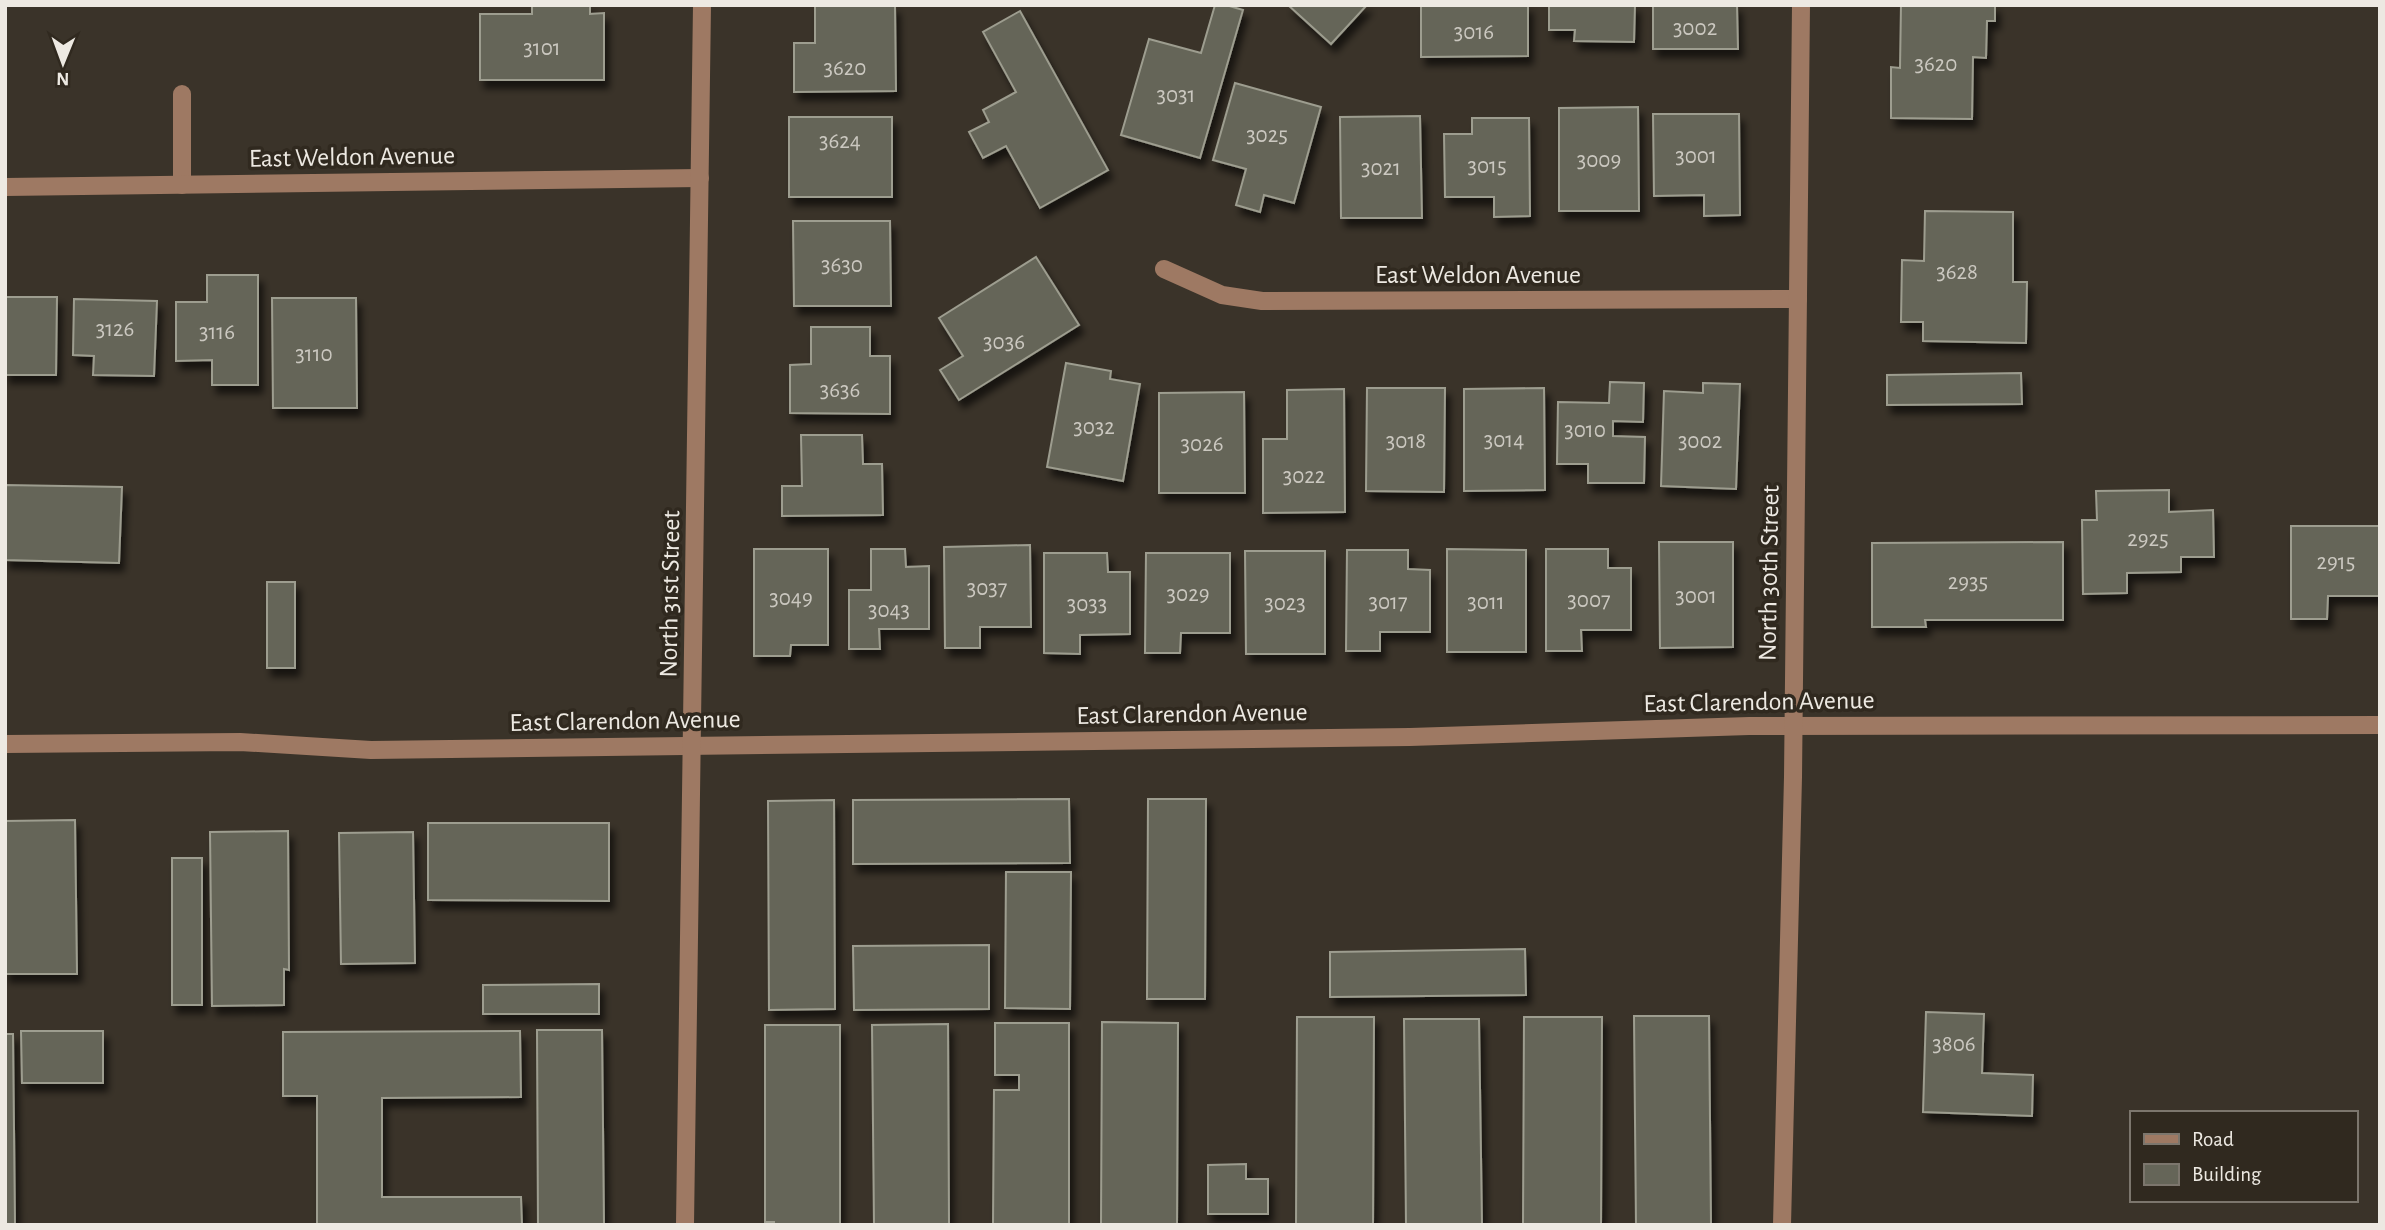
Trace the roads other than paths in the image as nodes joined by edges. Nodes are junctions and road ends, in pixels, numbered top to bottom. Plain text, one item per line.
1 (702, 5) edge
2 (1801, 5) edge
3 (182, 93) dead end
4 (700, 178) junction
5 (182, 185) junction
6 (5, 187) edge
7 (1164, 269) dead end
8 (1798, 299) junction
9 (2380, 724) edge
10 (1793, 726) junction
11 (5, 744) edge
12 (693, 745) junction
13 (685, 1225) edge
14 (1782, 1225) edge

1 - 4 street, North 31st Street
2 - 8 street, North 30th Street
3 - 5 street
4 - 5 street, East Weldon Avenue
4 - 12 street, North 31st Street
5 - 6 street, East Weldon Avenue
7 - 8 street, East Weldon Avenue
8 - 10 street, North 30th Street
9 - 10 street, East Clarendon Avenue
10 - 12 street, East Clarendon Avenue
10 - 14 street, North 30th Street
11 - 12 street, East Clarendon Avenue
12 - 13 street, North 31st Street

